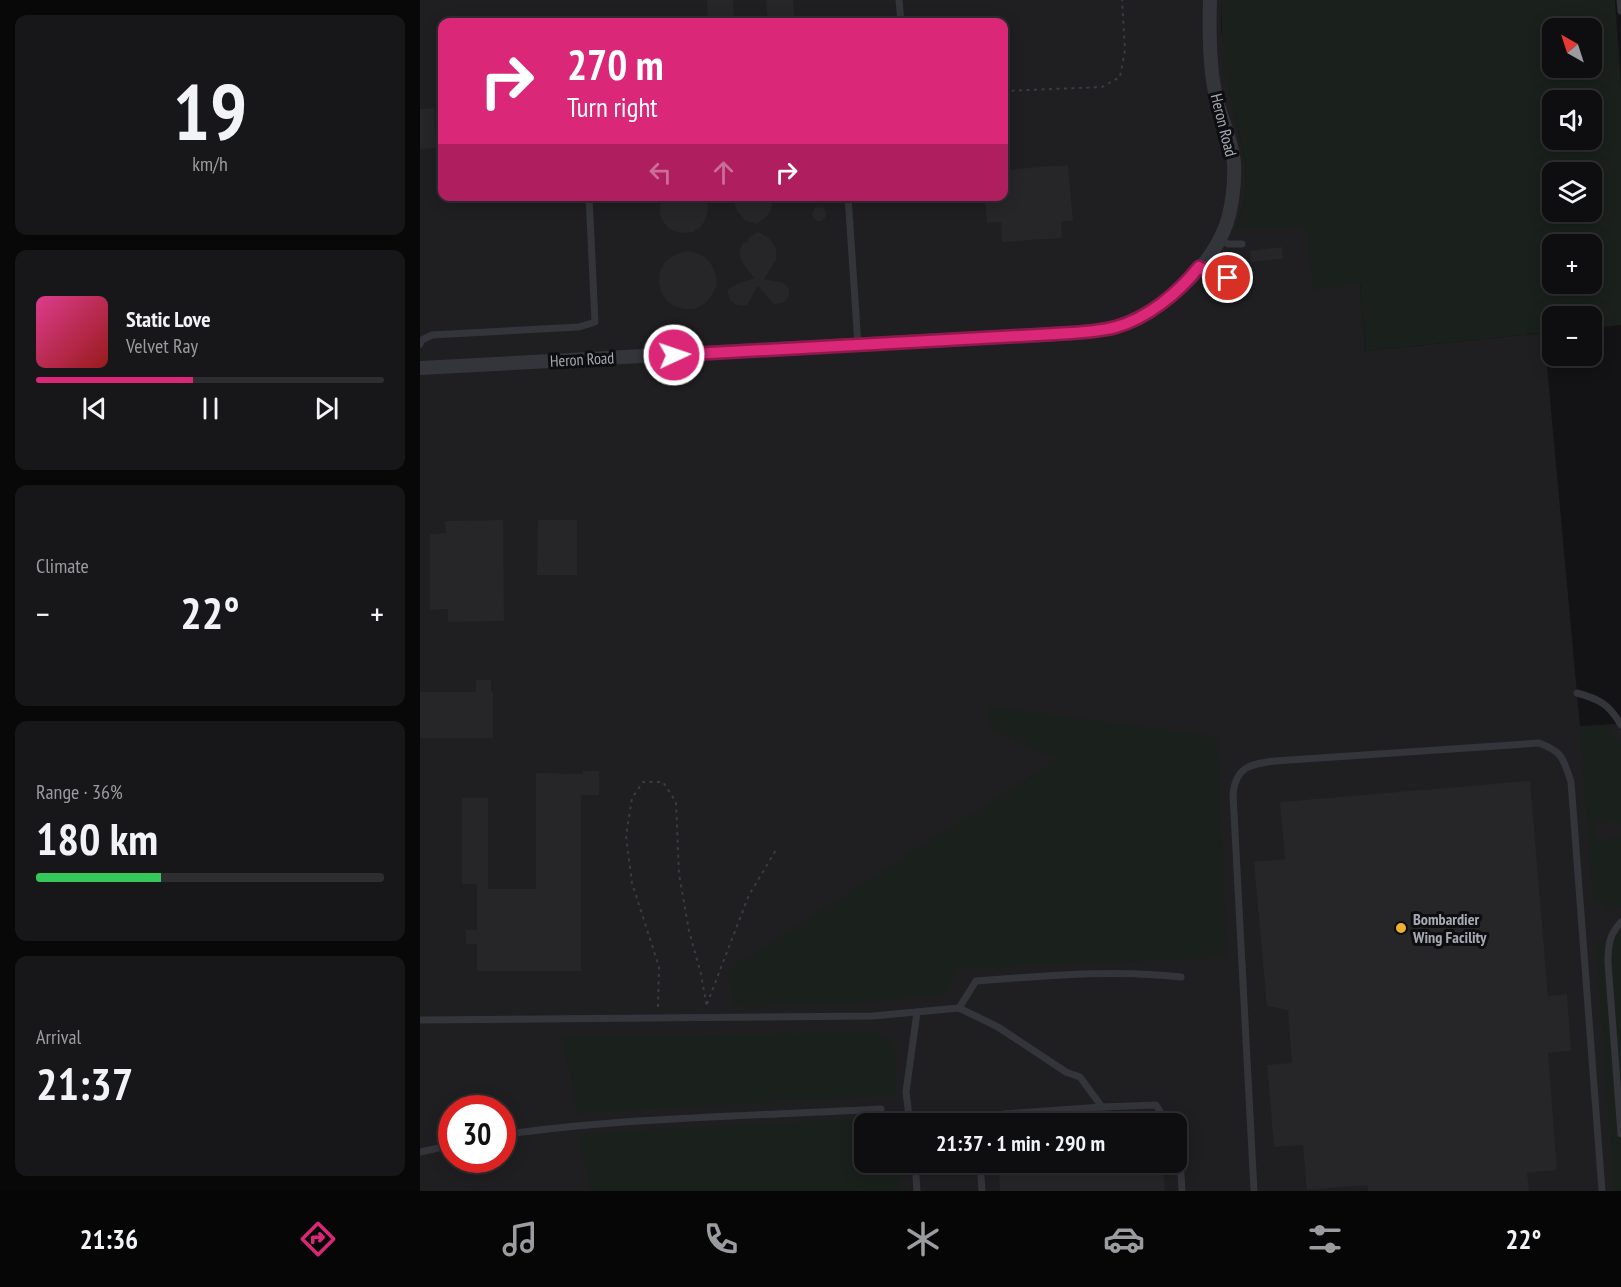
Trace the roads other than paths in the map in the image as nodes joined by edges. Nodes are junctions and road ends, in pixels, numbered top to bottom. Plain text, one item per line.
1 (899, 0) edge
2 (1209, 0) edge
3 (1620, 0) edge
4 (1621, 12) edge
5 (901, 18) edge
6 (589, 201) edge
7 (848, 201) edge
8 (1219, 239) junction
9 (1242, 244) dead end
10 (1199, 267) junction
11 (1245, 281) dead end
12 (420, 344) edge
13 (858, 345) junction
14 (420, 368) edge
15 (1577, 693) dead end
16 (1621, 725) edge
17 (1621, 922) edge
18 (1181, 977) dead end
19 (959, 1008) junction
20 (917, 1012) junction
21 (420, 1020) edge
22 (1102, 1107) junction
23 (881, 1109) dead end
24 (909, 1113) edge
25 (1003, 1113) edge
26 (1161, 1113) edge
27 (516, 1133) edge
28 (1621, 1134) edge
29 (438, 1148) edge
30 (420, 1152) edge
31 (916, 1173) edge
32 (981, 1173) edge
33 (1181, 1173) edge
34 (917, 1191) edge
35 (982, 1191) edge
36 (1182, 1191) edge
37 (1254, 1191) edge
38 (1602, 1191) edge

1 - 5 lane
2 - 8 street, Heron Road
3 - 4 lane
6 - 12 lane
7 - 13 lane
8 - 9 lane
8 - 10 street, Heron Road
10 - 11 lane
10 - 13 street, Heron Road
13 - 14 street, Heron Road
15 - 16 lane
17 - 28 lane
18 - 19 lane
19 - 20 lane
19 - 22 lane
20 - 21 lane
20 - 24 lane
22 - 25 lane
22 - 26 lane
23 - 27 lane
29 - 30 lane
31 - 34 lane
32 - 35 lane
33 - 36 lane
37 - 38 lane

